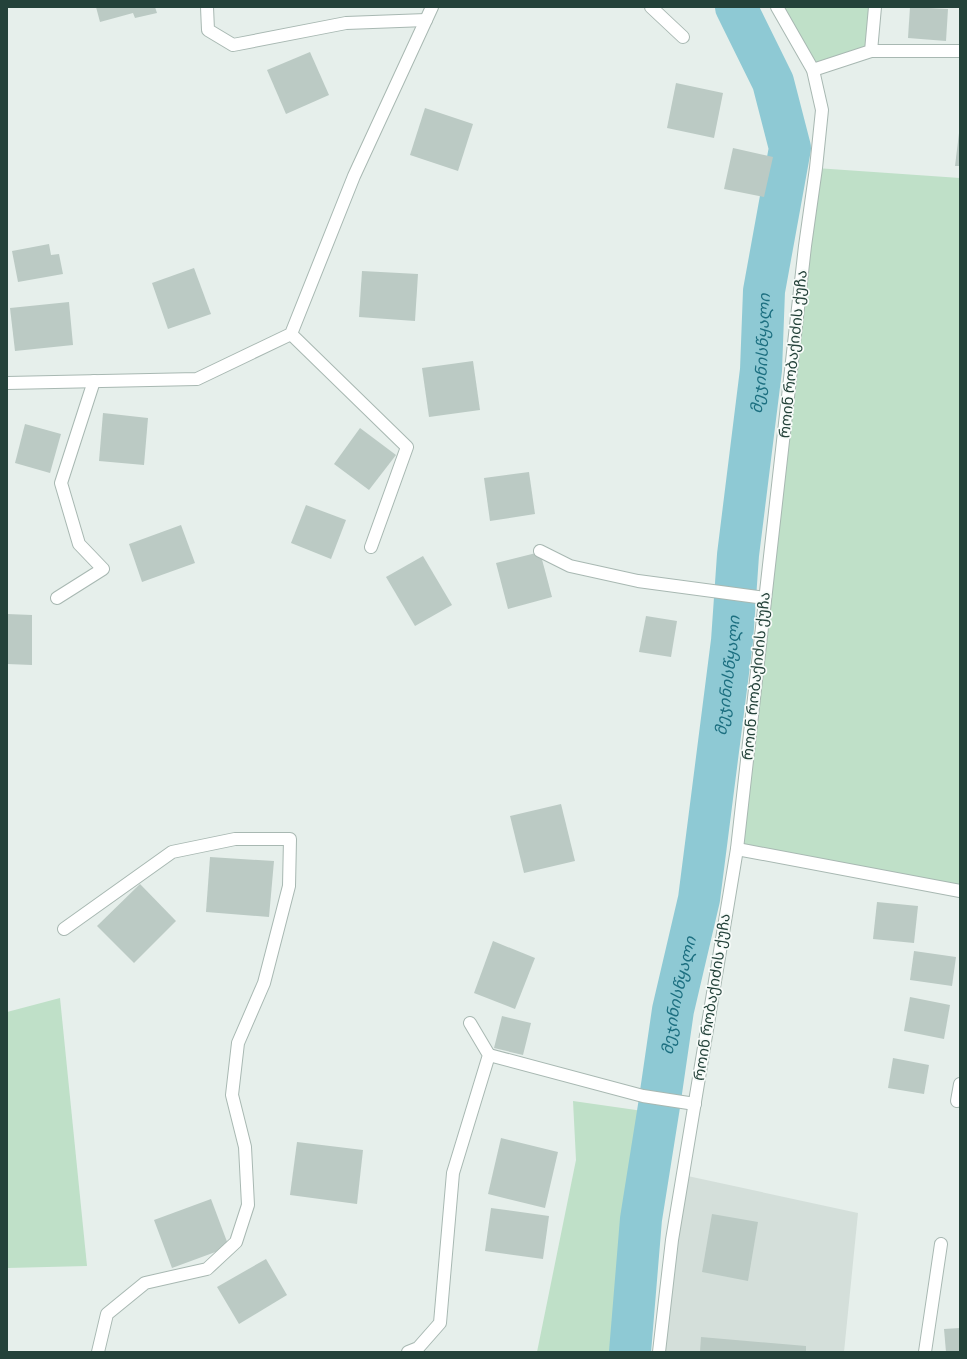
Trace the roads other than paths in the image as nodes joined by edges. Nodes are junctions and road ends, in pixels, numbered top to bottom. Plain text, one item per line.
1 (207, 7) edge
2 (432, 7) edge
3 (652, 7) edge
4 (777, 7) edge
5 (875, 7) edge
6 (426, 20) junction
7 (683, 37) dead end
8 (871, 51) junction
9 (960, 51) edge
10 (813, 70) junction
11 (291, 334) junction
12 (94, 381) junction
13 (7, 383) edge
14 (371, 547) dead end
15 (540, 551) dead end
16 (57, 598) dead end
17 (765, 598) junction
18 (737, 849) junction
19 (960, 890) edge
20 (64, 929) dead end
21 (470, 1022) dead end
22 (489, 1055) junction
23 (960, 1084) edge
24 (957, 1101) dead end
25 (695, 1104) junction
26 (940, 1244) dead end
27 (98, 1352) edge
28 (408, 1352) edge
29 (659, 1352) edge
30 (925, 1352) edge

1 - 6 street
2 - 6 street
3 - 7 street
4 - 10 street, როინ რობაქიძის ქუჩა
5 - 8 street
6 - 11 street
8 - 9 street
8 - 10 street
10 - 17 street, როინ რობაქიძის ქუჩა
11 - 12 street
11 - 14 street
12 - 13 street
12 - 16 street
15 - 17 street
17 - 18 street, როინ რობაქიძის ქუჩა
18 - 19 street
18 - 25 street, როინ რობაქიძის ქუჩა
20 - 27 street
21 - 22 street
22 - 25 street
22 - 28 street
23 - 24 street
25 - 29 street, როინ რობაქიძის ქუჩა
26 - 30 street

